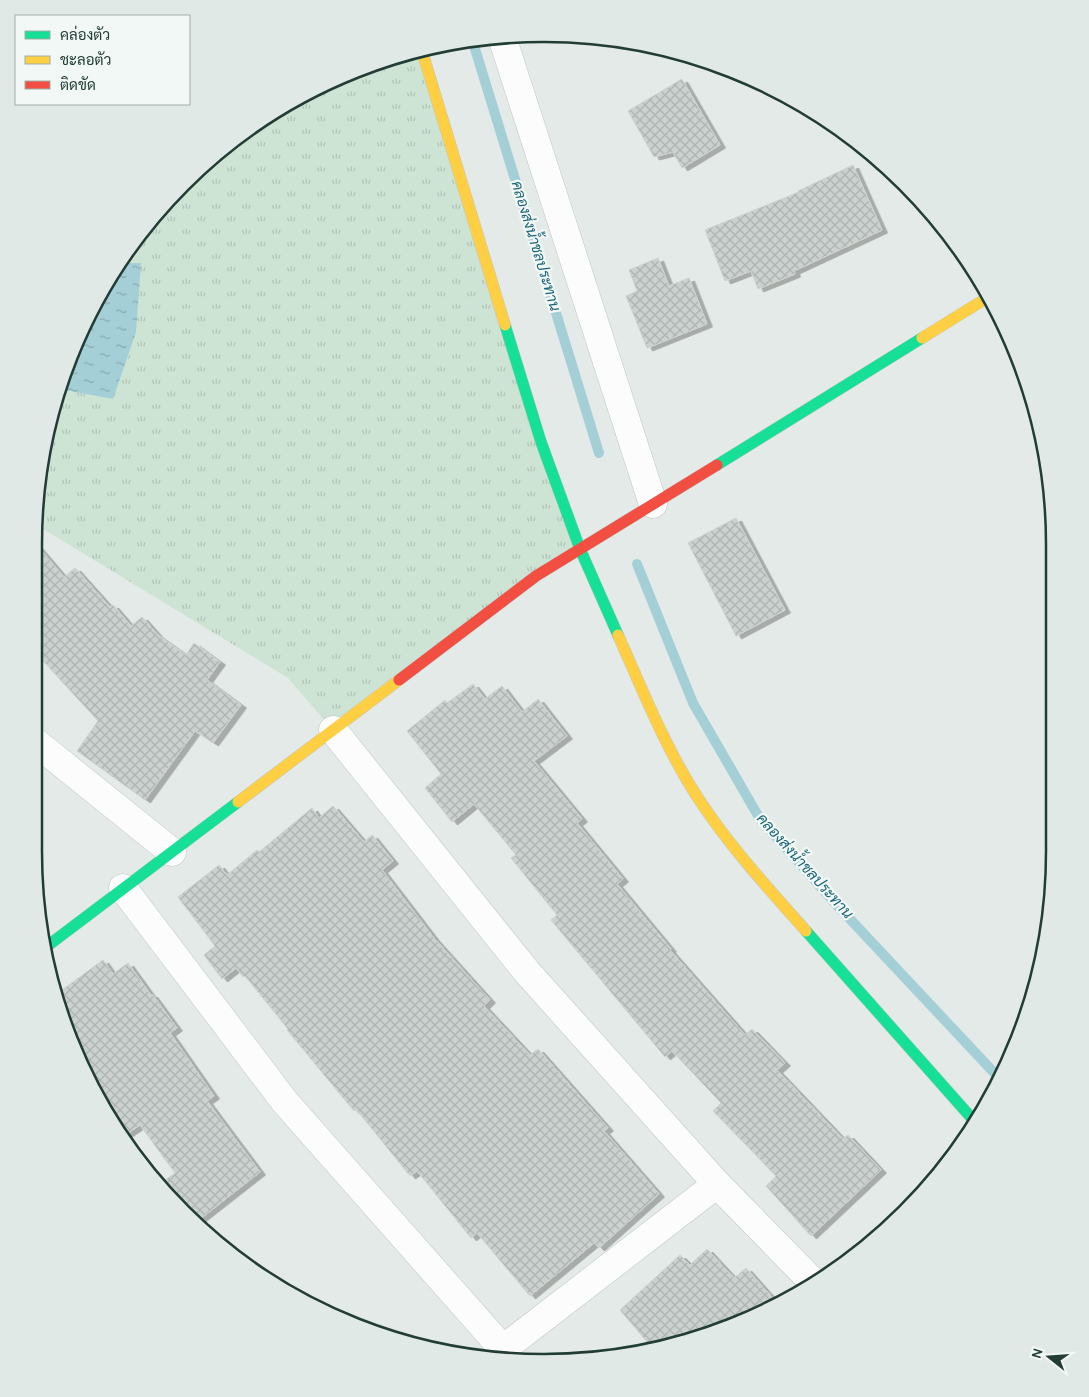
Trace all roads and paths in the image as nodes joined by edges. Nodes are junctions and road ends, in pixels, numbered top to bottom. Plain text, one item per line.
1 (504, 45) edge
2 (424, 58) edge
3 (983, 300) edge
4 (653, 504) junction
5 (580, 549) junction
6 (333, 730) junction
7 (42, 748) edge
8 (172, 852) junction
9 (124, 888) junction
10 (51, 943) edge
11 (971, 1117) edge
12 (717, 1184) junction
13 (810, 1278) edge

1 - 4 street
2 - 5 street
3 - 4 street
4 - 5 street
5 - 6 street
5 - 11 street
6 - 8 street
6 - 12 street
7 - 8 street
8 - 9 street
9 - 10 street
9 - 12 street
12 - 13 street

